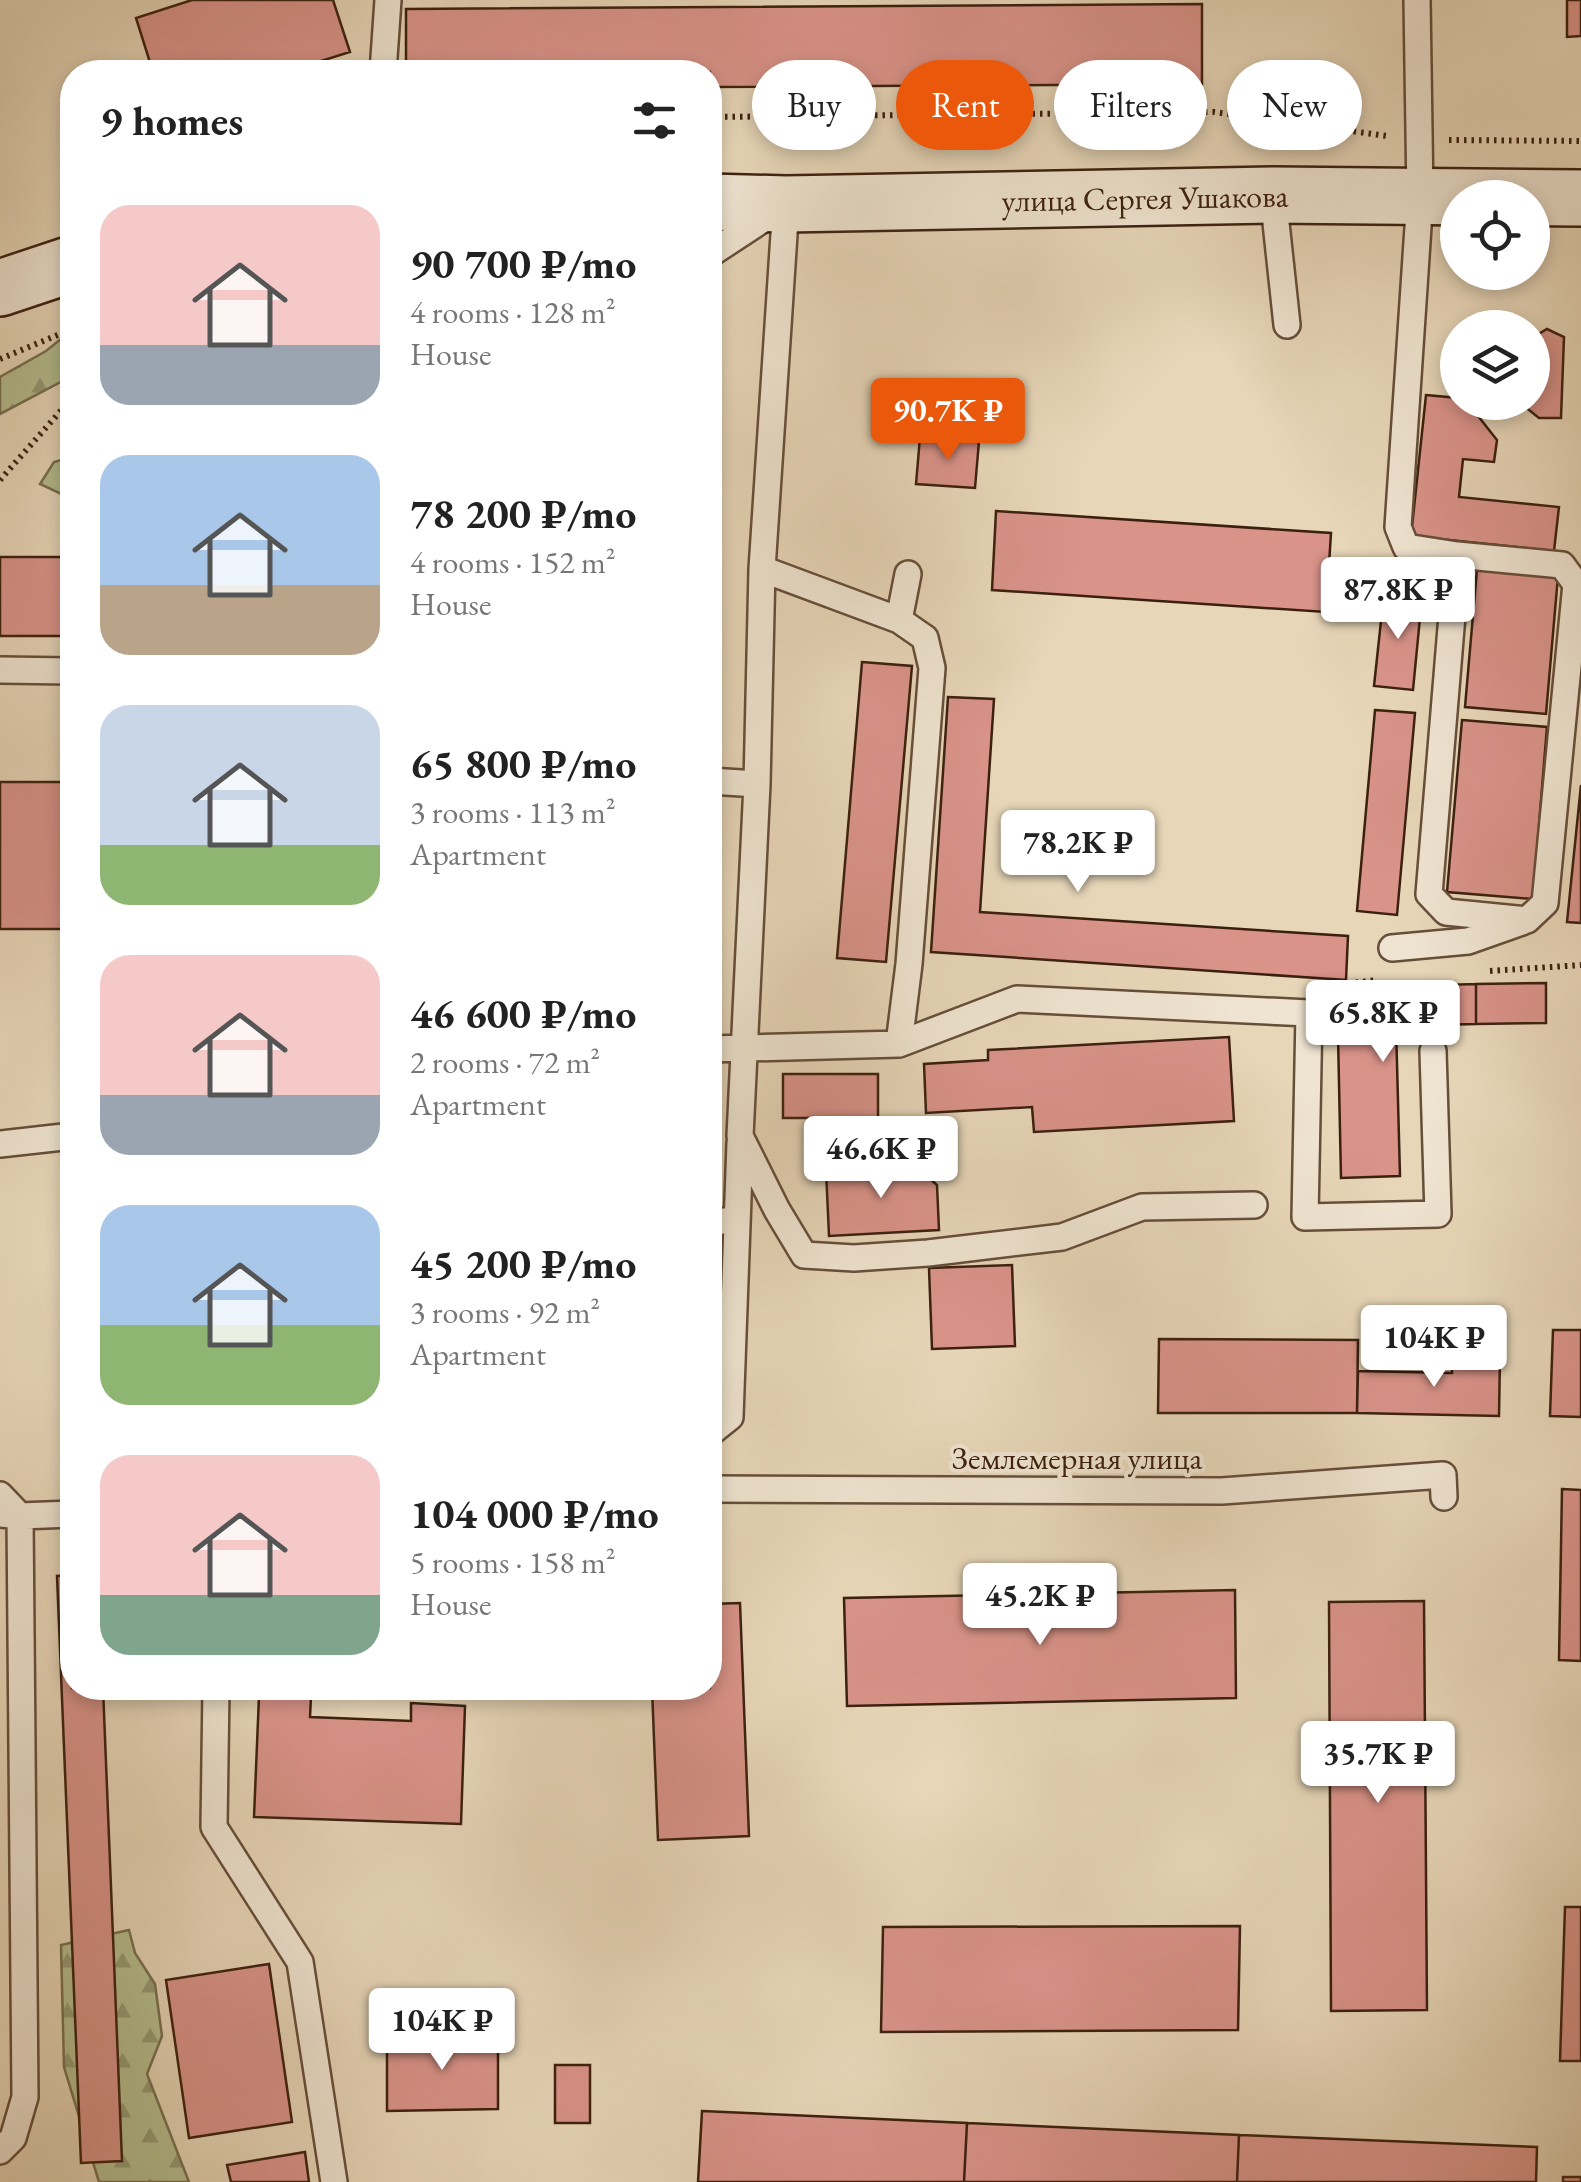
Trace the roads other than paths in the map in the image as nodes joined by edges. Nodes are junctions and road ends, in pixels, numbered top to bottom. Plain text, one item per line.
1 (388, 0) edge
2 (1418, 0) edge
3 (384, 60) edge
4 (1273, 195) junction
5 (1420, 197) junction
6 (1581, 198) edge
7 (722, 202) edge
8 (786, 204) junction
9 (722, 246) edge
10 (60, 268) edge
11 (0, 288) edge
12 (1287, 325) dead end
13 (1457, 554) junction
14 (762, 569) junction
15 (908, 574) dead end
16 (899, 620) junction
17 (0, 670) edge
18 (60, 671) edge
19 (722, 783) edge
20 (757, 784) junction
21 (1526, 920) junction
22 (1392, 948) dead end
23 (899, 1044) junction
24 (744, 1048) junction
25 (722, 1049) edge
26 (1432, 1051) dead end
27 (740, 1136) junction
28 (60, 1137) edge
29 (0, 1144) edge
30 (1254, 1205) dead end
31 (722, 1220) edge
32 (738, 1221) junction
33 (722, 1423) edge
34 (1444, 1486) dead end
35 (722, 1490) edge
36 (0, 1495) edge
37 (60, 1514) edge
38 (10, 1515) edge
39 (216, 1700) edge
40 (0, 2150) edge
41 (334, 2182) edge

1 - 3 lane
2 - 5 lane
4 - 5 street, улица Сергея Ушакова
4 - 8 street, улица Сергея Ушакова
4 - 12 lane
5 - 6 street, улица Сергея Ушакова
5 - 13 lane
7 - 8 street, улица Сергея Ушакова
8 - 9 lane
8 - 14 lane
10 - 11 street
13 - 21 lane
13 - 21 lane
14 - 16 lane
14 - 20 lane
15 - 16 lane
16 - 23 lane
17 - 18 lane
19 - 20 lane
20 - 24 lane
21 - 22 lane
23 - 24 lane
23 - 26 lane
24 - 25 lane
24 - 27 lane
27 - 30 lane
27 - 32 lane
28 - 29 lane
31 - 32 lane
32 - 33 lane
34 - 35 lane, Землемерная улица
36 - 38 lane
37 - 38 lane
38 - 40 lane
39 - 41 lane

